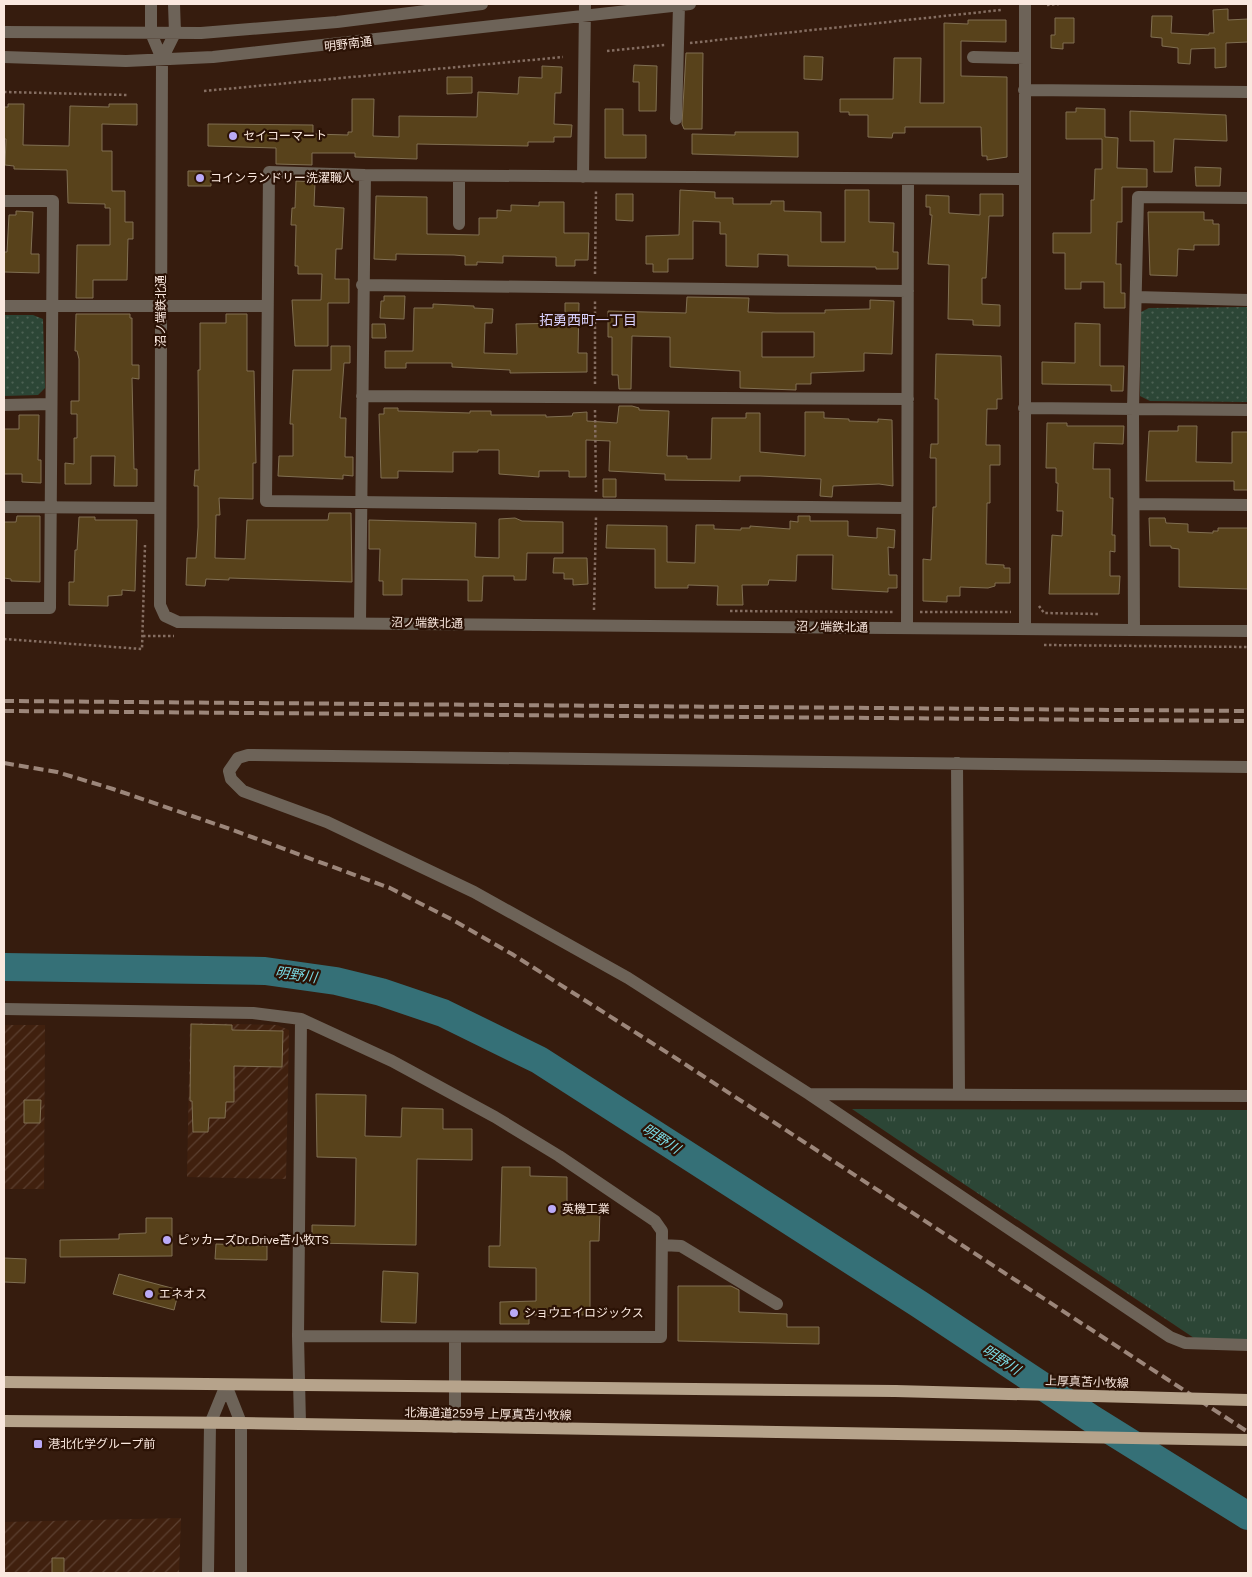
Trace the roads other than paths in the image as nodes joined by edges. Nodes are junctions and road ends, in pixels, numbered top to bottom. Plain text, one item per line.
1 (151, 4) edge
2 (174, 4) edge
3 (482, 4) edge
4 (685, 4) edge
5 (1025, 4) edge
6 (585, 9) edge
7 (4, 32) edge
8 (151, 33) junction
9 (175, 33) junction
10 (4, 57) edge
11 (973, 57) dead end
12 (1024, 58) junction
13 (162, 59) junction
14 (1024, 90) junction
15 (1248, 92) edge
16 (676, 119) dead end
17 (365, 175) junction
18 (459, 176) junction
19 (583, 177) junction
20 (908, 179) junction
21 (1024, 179) junction
22 (1248, 198) edge
23 (4, 201) edge
24 (459, 224) dead end
25 (362, 285) junction
26 (908, 291) junction
27 (1136, 297) junction
28 (1248, 300) edge
29 (4, 306) edge
30 (52, 306) junction
31 (161, 306) junction
32 (267, 306) junction
33 (362, 396) junction
34 (908, 399) junction
35 (4, 404) edge
36 (51, 404) junction
37 (1024, 408) junction
38 (1133, 409) junction
39 (1248, 410) edge
40 (361, 502) junction
41 (1134, 504) junction
42 (1248, 505) edge
43 (4, 506) edge
44 (50, 507) junction
45 (159, 508) junction
46 (908, 508) junction
47 (4, 608) edge
48 (360, 622) junction
49 (907, 628) junction
50 (1025, 628) junction
51 (1134, 630) junction
52 (1248, 631) edge
53 (957, 763) junction
54 (1248, 767) edge
55 (4, 1009) edge
56 (301, 1019) junction
57 (809, 1094) junction
58 (959, 1095) junction
59 (1248, 1096) edge
60 (662, 1245) junction
61 (777, 1304) dead end
62 (298, 1336) junction
63 (455, 1337) junction
64 (1248, 1345) edge
65 (4, 1382) edge
66 (226, 1385) junction
67 (300, 1385) junction
68 (455, 1388) junction
69 (896, 1391) joint
70 (1248, 1400) edge
71 (4, 1421) edge
72 (241, 1423) junction
73 (210, 1424) junction
74 (300, 1424) junction
75 (455, 1427) junction
76 (1248, 1440) edge
77 (208, 1573) edge
78 (241, 1573) edge

1 - 8 street
2 - 9 street
3 - 9 street, 明野南通
4 - 6 street, 明野南通
4 - 16 street
5 - 12 street
6 - 13 street, 明野南通
6 - 19 street
7 - 8 street, 明野南通
8 - 9 street, 明野南通
8 - 13 street
9 - 13 street
10 - 13 street, 明野南通
11 - 12 street
12 - 14 street
13 - 31 street, 沼ノ端鉄北通
14 - 15 street
14 - 21 street
17 - 18 street
17 - 25 street
17 - 32 street
18 - 19 street
18 - 24 street
19 - 20 street
20 - 21 street
20 - 26 street
21 - 37 street
22 - 27 street
23 - 30 street
25 - 26 street
25 - 33 street
26 - 34 street
27 - 28 street
27 - 38 street
29 - 30 street
30 - 31 street
30 - 36 street
31 - 32 street
31 - 45 street, 沼ノ端鉄北通
32 - 40 street
33 - 34 street
33 - 40 street
34 - 46 street
35 - 36 street
36 - 44 street
37 - 38 street
37 - 50 street
38 - 39 street
38 - 41 street
40 - 46 street
40 - 48 street
41 - 42 street
41 - 51 street
43 - 44 street
44 - 45 street
44 - 47 street
45 - 48 street, 沼ノ端鉄北通
46 - 49 street
48 - 49 street, 沼ノ端鉄北通
49 - 50 street, 沼ノ端鉄北通
50 - 51 street, 沼ノ端鉄北通
51 - 52 street, 沼ノ端鉄北通
53 - 54 street
53 - 57 street
53 - 58 street
55 - 56 street
56 - 60 street
56 - 62 street
57 - 58 street
57 - 64 street
58 - 59 street
60 - 61 street
60 - 63 street
62 - 63 street
62 - 67 street
63 - 68 street
65 - 66 main road, 北海道道259号 上厚真苫小牧線
66 - 67 main road, 北海道道259号 上厚真苫小牧線
66 - 72 street
66 - 73 street
67 - 68 main road, 北海道道259号 上厚真苫小牧線
67 - 74 street
68 - 69 main road, 北海道道259号 上厚真苫小牧線
68 - 75 street
69 - 70 main road, 上厚真苫小牧線, bridge
71 - 73 main road, 北海道道259号 上厚真苫小牧線
72 - 73 main road, 北海道道259号 上厚真苫小牧線
72 - 74 main road, 北海道道259号 上厚真苫小牧線
72 - 78 street
73 - 77 street
74 - 75 main road, 北海道道259号 上厚真苫小牧線
75 - 76 main road, 北海道道259号 上厚真苫小牧線

